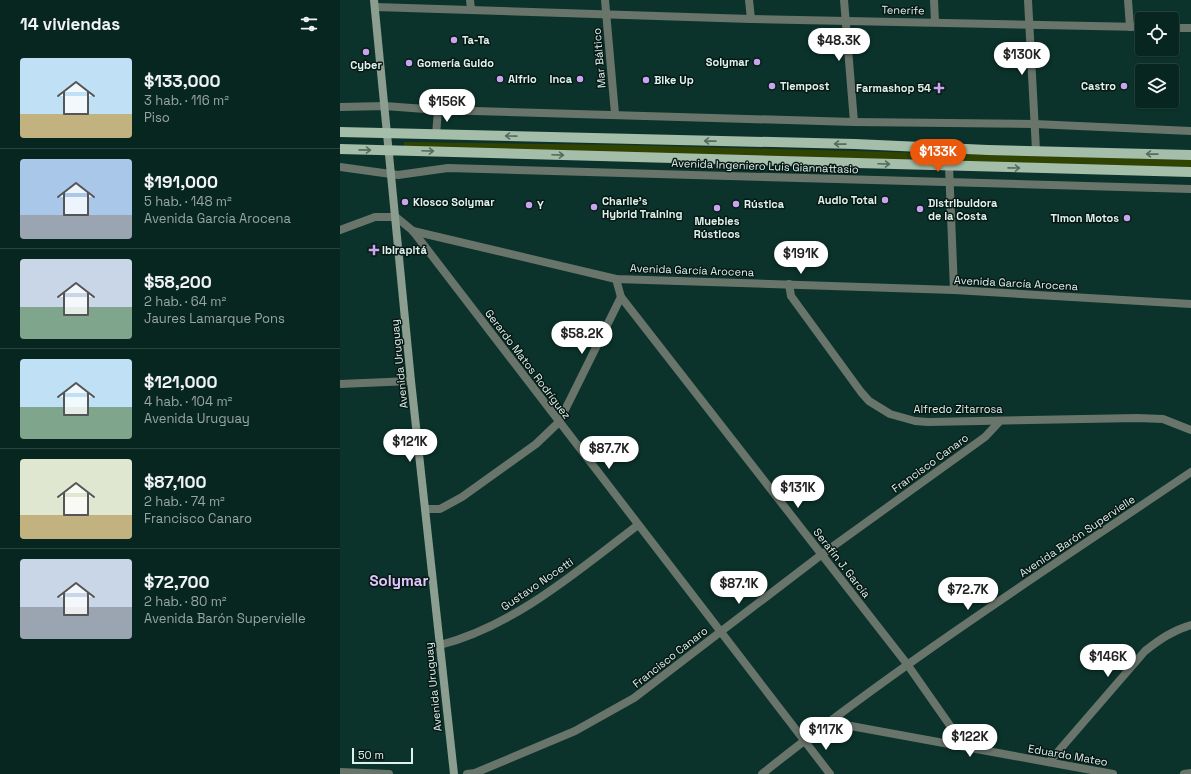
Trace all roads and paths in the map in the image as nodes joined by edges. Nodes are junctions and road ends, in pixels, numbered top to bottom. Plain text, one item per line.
1 (470, 0) edge
2 (605, 0) edge
3 (749, 0) edge
4 (844, 0) edge
5 (934, 0) edge
6 (1028, 0) edge
7 (1128, 0) edge
8 (375, 4) edge
9 (471, 9) junction
10 (606, 14) junction
11 (750, 19) junction
12 (845, 20) junction
13 (935, 22) junction
14 (1030, 25) junction
15 (1130, 26) junction
16 (1135, 26) edge
17 (1179, 28) edge
18 (1191, 28) edge
19 (385, 106) junction
20 (340, 108) edge
21 (438, 110) junction
22 (615, 114) junction
23 (854, 122) junction
24 (1034, 124) junction
25 (1191, 131) edge
26 (340, 132) edge
27 (388, 133) junction
28 (436, 135) junction
29 (340, 149) edge
30 (389, 150) junction
31 (1036, 150) junction
32 (1191, 155) edge
33 (949, 166) junction
34 (340, 167) edge
35 (1191, 172) edge
36 (392, 174) junction
37 (949, 183) junction
38 (1191, 190) edge
39 (396, 217) junction
40 (340, 230) edge
41 (413, 231) junction
42 (616, 279) junction
43 (789, 284) junction
44 (954, 290) junction
45 (621, 297) junction
46 (1191, 304) edge
47 (411, 381) junction
48 (340, 384) edge
49 (1000, 421) junction
50 (559, 422) junction
51 (1191, 430) edge
52 (1191, 472) edge
53 (425, 509) junction
54 (638, 525) junction
55 (821, 555) junction
56 (1191, 625) edge
57 (721, 632) junction
58 (440, 645) junction
59 (907, 664) junction
60 (829, 722) junction
61 (805, 740) junction
62 (965, 747) junction
63 (1049, 762) junction
64 (340, 772) edge
65 (389, 774) edge
66 (454, 774) edge
67 (467, 774) edge
68 (762, 774) edge
69 (830, 774) edge
70 (1113, 774) edge
71 (1184, 774) edge
72 (1191, 774) edge

1 - 9 street
2 - 10 street, Mar Báltico
3 - 11 street
4 - 12 street
5 - 13 street
6 - 14 street
7 - 15 street
8 - 9 street, Tenerife
8 - 19 street, Avenida Uruguay
9 - 10 street, Tenerife
10 - 11 street, Tenerife
10 - 22 street, Mar Báltico
11 - 12 street, Tenerife
12 - 13 street, Tenerife
12 - 23 street
13 - 14 street, Tenerife
14 - 15 street, Tenerife
14 - 24 street
15 - 16 street, Tenerife
17 - 18 street
19 - 20 street
19 - 21 street
19 - 27 street, Avenida Uruguay
21 - 22 street
21 - 28 street
22 - 23 street
23 - 24 street
24 - 25 street
24 - 31 street
26 - 27 main road, Avenida Ingeniero Luis Giannattasio
27 - 28 main road, Avenida Ingeniero Luis Giannattasio
27 - 30 street, Avenida Uruguay
31 -> 28 main road, Avenida Ingeniero Luis Giannattasio
29 -> 30 main road, Avenida Ingeniero Luis Giannattasio
30 -> 33 main road, Avenida Ingeniero Luis Giannattasio
30 - 36 street, Avenida Uruguay
32 -> 31 main road, Avenida Ingeniero Luis Giannattasio
33 -> 35 main road, Avenida Ingeniero Luis Giannattasio
33 - 37 street
34 - 36 street, Avenida Ingeniero Luis Giannattasio
36 - 37 street, Avenida Ingeniero Luis Giannattasio
36 - 39 street, Avenida Uruguay
37 - 38 street, Avenida Ingeniero Luis Giannattasio
37 - 44 street
39 - 40 street
39 - 41 street, Gerardo Matos Rodríguez
39 - 47 street, Avenida Uruguay
41 - 42 street, Avenida García Arocena
41 - 50 street, Gerardo Matos Rodríguez
42 - 43 street, Avenida García Arocena
42 - 45 street, Serafín J. García
43 - 44 street, Avenida García Arocena
43 - 49 street, Alfredo Zitarrosa
44 - 46 street, Avenida García Arocena
45 - 50 street
45 - 55 street, Serafín J. García
47 - 48 street
47 - 53 street, Avenida Uruguay
49 - 51 street, Alfredo Zitarrosa
49 - 55 street, Francisco Canaro
50 - 53 street
50 - 54 street, Gerardo Matos Rodríguez
52 - 59 street, Avenida Barón Supervielle
53 - 58 street, Avenida Uruguay
54 - 57 street, Gerardo Matos Rodríguez
54 - 58 street, Gustavo Nocetti
55 - 57 street, Francisco Canaro
55 - 59 street, Serafín J. García
56 - 63 street
57 - 61 street, Gerardo Matos Rodríguez
57 - 67 street, Francisco Canaro
58 - 66 street, Avenida Uruguay
59 - 60 street, Avenida Barón Supervielle
59 - 62 street, Serafín J. García
60 - 61 street, Avenida Barón Supervielle
60 - 62 street, Eduardo Mateo
61 - 68 street, Avenida Barón Supervielle
61 - 69 street, Gerardo Matos Rodríguez
62 - 63 street, Eduardo Mateo
63 - 70 street, Eduardo Mateo
64 - 65 street
71 - 72 street

